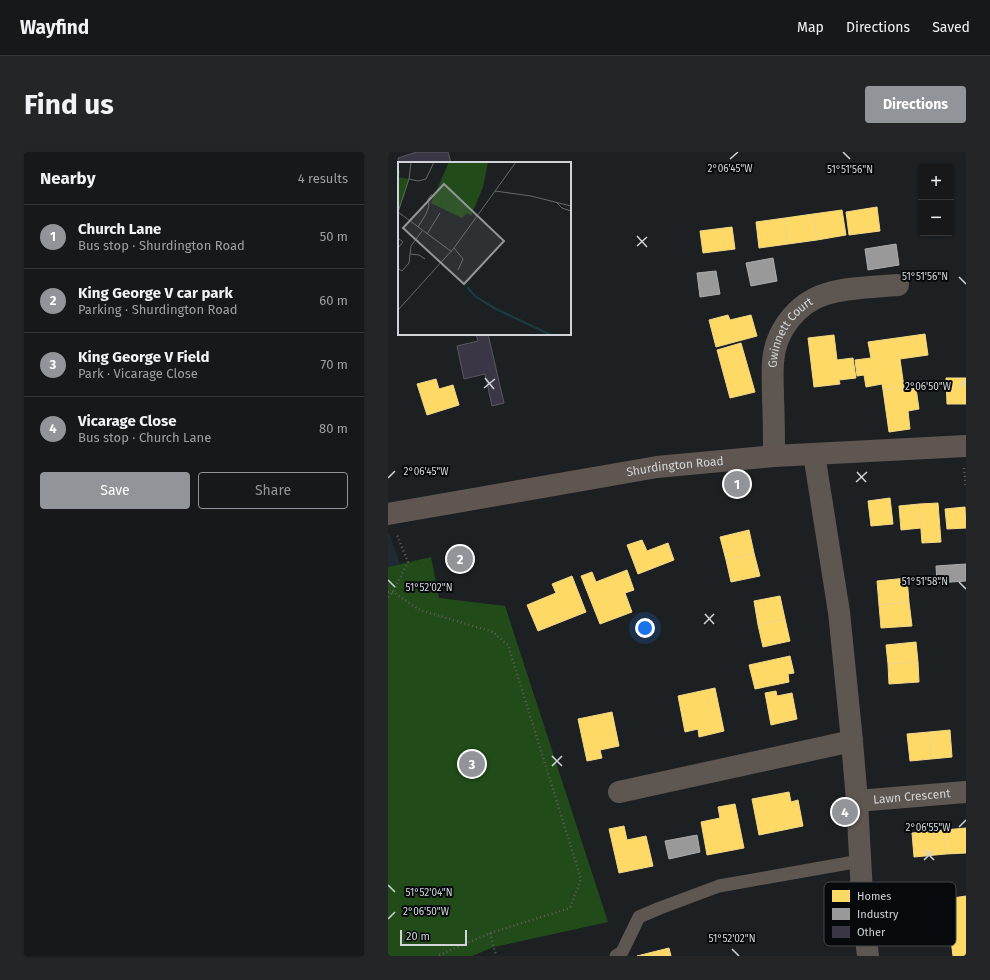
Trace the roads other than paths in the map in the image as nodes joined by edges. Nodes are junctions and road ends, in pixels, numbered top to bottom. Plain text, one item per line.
1 (898, 285) dead end
2 (966, 446) edge
3 (814, 454) junction
4 (774, 456) junction
5 (392, 523) edge
6 (852, 741) junction
7 (619, 792) dead end
8 (966, 792) edge
9 (857, 801) junction
10 (860, 861) junction
11 (861, 882) edge
12 (867, 946) edge
13 (616, 956) edge
14 (868, 956) edge

1 - 4 street, Gwinnett Court
2 - 3 main road, Shurdington Road
3 - 4 main road, Shurdington Road
3 - 6 street
4 - 5 main road, Shurdington Road
6 - 7 street
6 - 9 street
8 - 9 street, Lawn Crescent
9 - 10 street
10 - 11 street
10 - 13 lane
12 - 14 street

